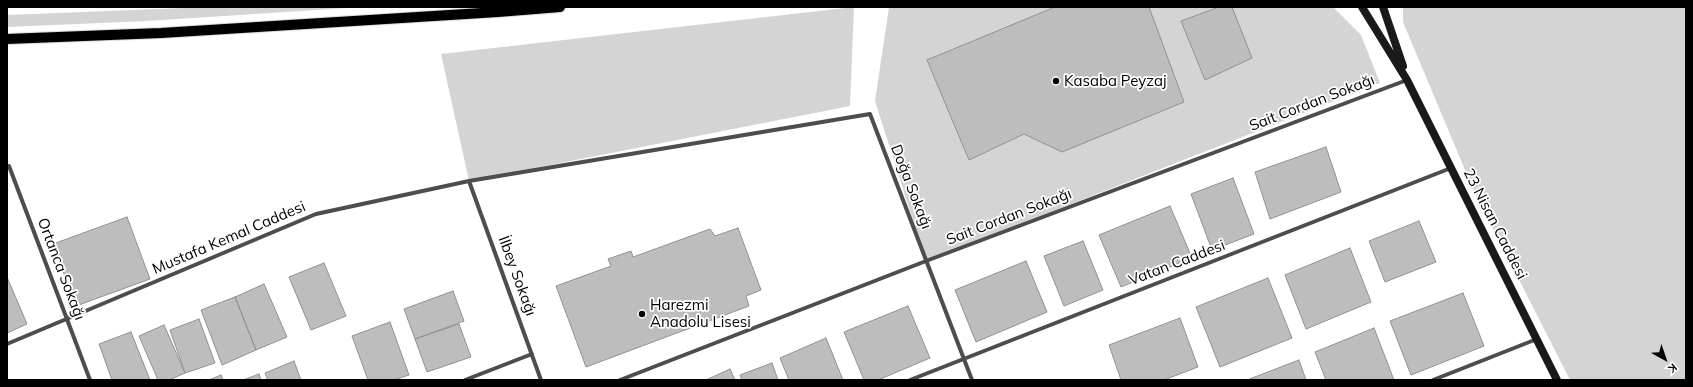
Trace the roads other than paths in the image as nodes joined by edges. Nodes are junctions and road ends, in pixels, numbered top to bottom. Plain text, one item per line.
1 (560, 7) edge
2 (1362, 7) edge
3 (1383, 7) edge
4 (7, 39) edge
5 (1408, 80) junction
6 (870, 114) joint
7 (8, 167) edge
8 (1451, 168) junction
9 (470, 181) junction
10 (926, 261) junction
11 (67, 318) junction
12 (1537, 340) junction
13 (7, 344) edge
14 (532, 354) junction
15 (964, 359) junction
16 (90, 380) edge
17 (465, 380) edge
18 (541, 380) edge
19 (620, 380) edge
20 (910, 380) edge
21 (972, 380) edge
22 (1433, 380) edge
23 (1557, 380) edge

1 - 4 main road
2 - 5 street
3 - 5 street
5 - 8 street, 23 Nisan Caddesi
5 - 10 street, Sait Cordan Sokağı
6 - 9 street, Mustafa Kemal Caddesi
6 - 10 street, Doğa Sokağı
7 - 11 street, Ortanca Sokağı
8 - 12 street, 23 Nisan Caddesi
8 - 15 street, Vatan Caddesi
9 - 11 street, Mustafa Kemal Caddesi
9 - 14 street, İlbey Sokağı
10 - 15 street, Doğa Sokağı
10 - 19 street, Sait Cordan Sokağı
11 - 13 street, Mustafa Kemal Caddesi
11 - 16 street, Ortanca Sokağı
12 - 22 street
12 - 23 street, 23 Nisan Caddesi
14 - 17 street
14 - 18 street, İlbey Sokağı
15 - 20 street, Vatan Caddesi
15 - 21 street, Doğa Sokağı

